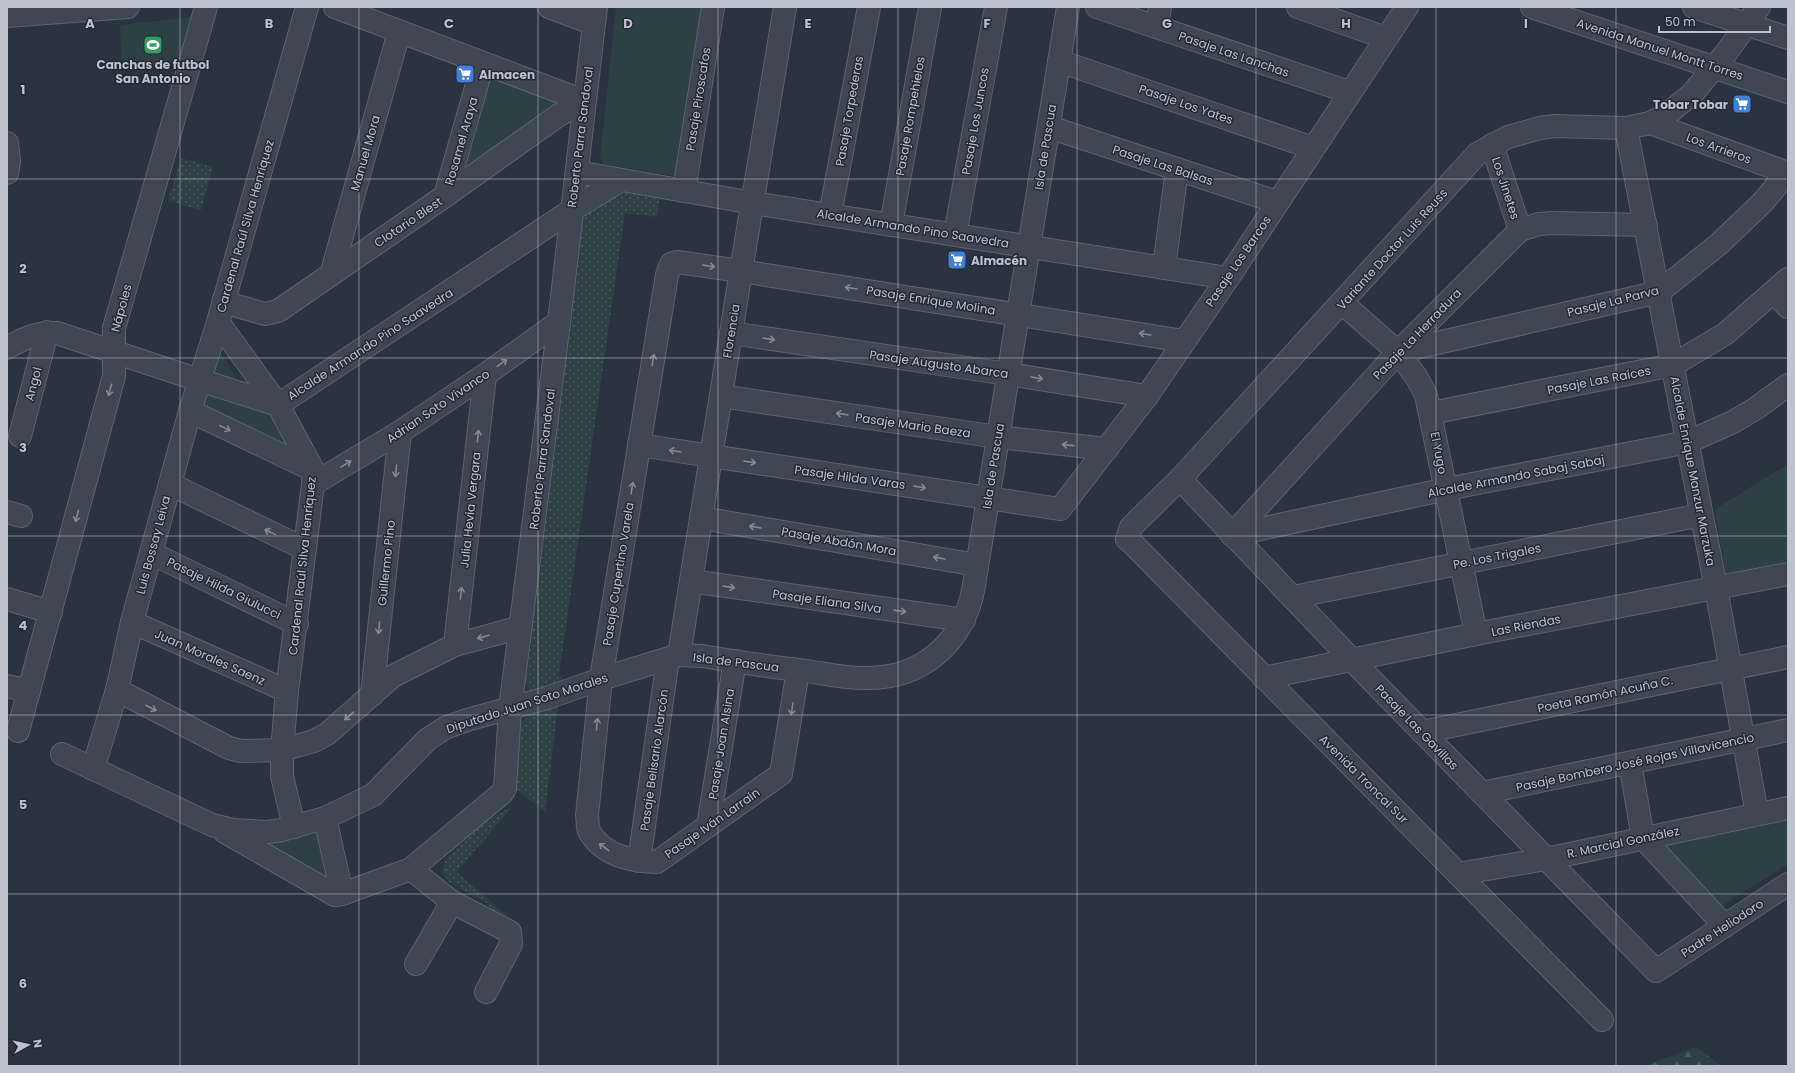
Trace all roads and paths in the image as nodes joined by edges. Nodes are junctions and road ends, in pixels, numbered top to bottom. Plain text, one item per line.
1 (128, 7) edge
2 (206, 7) edge
3 (307, 7) edge
4 (335, 7) edge
5 (550, 7) edge
6 (713, 7) edge
7 (786, 7) edge
8 (869, 7) edge
9 (930, 7) edge
10 (996, 7) edge
11 (1068, 7) edge
12 (1097, 7) edge
13 (1298, 7) edge
14 (1406, 7) edge
15 (1532, 7) edge
16 (1694, 7) edge
17 (7, 16) edge
18 (595, 16) edge
19 (1753, 16) edge
20 (1159, 17) edge
21 (399, 32) junction
22 (1386, 38) junction
23 (1788, 38) edge
24 (1059, 61) junction
25 (483, 62) junction
26 (1714, 66) junction
27 (1349, 92) junction
28 (1788, 92) edge
29 (584, 101) junction
30 (1650, 123) junction
31 (1049, 127) junction
32 (1626, 128) junction
33 (7, 143) edge
34 (1492, 145) junction
35 (1313, 148) junction
36 (1177, 169) junction
37 (577, 172) junction
38 (7, 173) edge
39 (1787, 173) edge
40 (621, 180) junction
41 (684, 191) junction
42 (446, 196) junction
43 (1277, 202) junction
44 (753, 203) junction
45 (572, 210) junction
46 (830, 215) junction
47 (890, 224) junction
48 (1646, 225) junction
49 (1520, 230) junction
50 (955, 235) junction
51 (1029, 246) junction
52 (677, 262) joint
53 (1164, 268) junction
54 (741, 271) junction
55 (331, 275) junction
56 (1228, 278) junction
57 (1659, 292) junction
58 (1783, 293) edge
59 (1342, 303) junction
60 (220, 312) junction
61 (1018, 313) junction
62 (559, 322) junction
63 (47, 332) junction
64 (731, 333) junction
65 (1184, 341) junction
66 (7, 348) edge
67 (114, 352) junction
68 (1398, 352) junction
69 (1673, 365) junction
70 (1008, 374) junction
71 (485, 375) junction
72 (199, 380) junction
73 (1788, 385) edge
74 (721, 396) junction
75 (1147, 396) junction
76 (278, 405) junction
77 (190, 411) junction
78 (1431, 413) junction
79 (400, 432) junction
80 (20, 436) dead end
81 (998, 438) junction
82 (1688, 442) junction
83 (639, 445) junction
84 (1106, 449) junction
85 (711, 456) junction
86 (313, 477) junction
87 (1180, 479) junction
88 (170, 484) junction
89 (1447, 489) junction
90 (988, 497) junction
91 (1060, 509) joint
92 (1701, 515) junction
93 (701, 518) junction
94 (1232, 535) junction
95 (1127, 539) joint
96 (305, 549) junction
97 (151, 552) junction
98 (1461, 563) junction
99 (977, 564) junction
100 (1788, 574) edge
101 (691, 581) junction
102 (1716, 588) junction
103 (1293, 597) junction
104 (7, 599) edge
105 (51, 612) junction
106 (964, 620) junction
107 (132, 622) junction
108 (296, 624) junction
109 (521, 627) junction
110 (1476, 634) junction
111 (456, 645) junction
112 (674, 657) junction
113 (1788, 657) edge
114 (1352, 660) junction
115 (735, 661) junction
116 (1730, 669) junction
117 (798, 670) junction
118 (1264, 678) junction
119 (601, 679) junction
120 (7, 686) edge
121 (117, 690) junction
122 (29, 691) junction
123 (287, 691) junction
124 (372, 695) junction
125 (510, 709) junction
126 (1788, 730) edge
127 (18, 731) dead end
128 (1422, 732) junction
129 (1743, 740) junction
130 (282, 750) junction
131 (62, 754) dead end
132 (1630, 763) junction
133 (93, 769) junction
134 (1482, 793) junction
135 (1788, 808) edge
136 (1757, 814) junction
137 (324, 818) junction
138 (212, 825) junction
139 (708, 826) junction
140 (294, 827) junction
141 (1643, 838) junction
142 (1546, 859) junction
143 (639, 861) junction
144 (411, 869) junction
145 (1458, 874) junction
146 (1788, 884) edge
147 (342, 894) junction
148 (452, 902) junction
149 (1725, 926) junction
150 (416, 964) dead end
151 (1656, 971) joint
152 (486, 992) dead end
153 (1602, 1020) dead end

1 - 17 street
2 - 67 street, Nápoles
3 - 60 street, Cardenal Raúl Silva Henríquez
4 - 21 street
5 - 18 street
6 - 41 street, Pasaje Piroscafos
7 - 44 street, Florencia
8 - 46 street, Pasaje Torpederas
9 - 47 street, Pasaje Rompehielos
10 - 50 street, Pasaje Los Juncos
11 - 24 street, Isla de Pascua
12 - 20 street, Pasaje Las Lanchas
13 - 22 street
14 - 22 street, Pasaje Los Barcos
15 - 26 street, Avenida Manuel Montt Torres
16 - 19 street
18 - 29 street, Roberto Parra Sandoval
19 - 23 street
19 - 26 street, Variante Doctor Luis Reuss
20 - 27 street, Pasaje Las Lanchas
21 - 25 street
21 - 55 street, Manuel Mora
22 - 27 street, Pasaje Los Barcos
24 - 31 street, Isla de Pascua
24 - 35 street, Pasaje Los Yates
25 - 29 street
25 - 42 street, Rosamel Araya
26 - 28 street, Avenida Manuel Montt Torres
26 - 30 street, Variante Doctor Luis Reuss
27 - 35 street, Pasaje Los Barcos
29 - 37 street, Roberto Parra Sandoval
29 - 42 street, Clotario Blest
30 - 32 street, Variante Doctor Luis Reuss
30 - 39 street, Los Arrieros
31 - 36 street, Pasaje Las Balsas
31 - 51 street, Isla de Pascua
32 - 34 street, Variante Doctor Luis Reuss
32 - 48 street, Alcalde Enrique Manzur Marzuka
33 - 38 street
34 - 49 street, Los Jinetes
34 - 59 street, Variante Doctor Luis Reuss
35 - 43 street, Pasaje Los Barcos
36 - 43 street, Pasaje Las Balsas
36 - 53 street
37 - 40 street, Alcalde Armando Pino Saavedra
37 - 45 street, Roberto Parra Sandoval
39 - 57 street, Pasaje La Parva
40 - 41 street, Alcalde Armando Pino Saavedra
40 - 45 street, Alcalde Armando Pino Saavedra
41 - 44 street, Alcalde Armando Pino Saavedra
42 - 55 street, Clotario Blest
43 - 56 street, Pasaje Los Barcos
44 - 46 street, Alcalde Armando Pino Saavedra
44 - 54 street, Florencia
45 - 62 street, Roberto Parra Sandoval
45 - 76 street, Alcalde Armando Pino Saavedra
46 - 47 street, Alcalde Armando Pino Saavedra
47 - 50 street, Alcalde Armando Pino Saavedra
48 - 49 street, Pasaje La Herradura
48 - 57 street, Alcalde Enrique Manzur Marzuka
49 - 68 street, Pasaje La Herradura
50 - 51 street, Alcalde Armando Pino Saavedra
51 - 53 street, Alcalde Armando Pino Saavedra
51 - 61 street, Isla de Pascua
52 -> 54 street, Pasaje Enrique Molina
83 -> 52 street, Pasaje Cupertino Varela
53 - 56 street, Alcalde Armando Pino Saavedra
61 -> 54 street, Pasaje Enrique Molina
54 - 64 street, Florencia
55 - 60 street, Clotario Blest
56 - 65 street, Pasaje Los Barcos
57 - 68 street, Pasaje La Parva
57 - 69 street, Alcalde Enrique Manzur Marzuka
58 - 69 street, Pasaje Las Raíces
59 - 68 street, El Yugo
59 - 87 street, Variante Doctor Luis Reuss
60 - 72 street, Luis Bossay Leiva
60 - 76 street, Cardenal Raúl Silva Henríquez
65 -> 61 street, Pasaje Enrique Molina
61 - 70 street, Isla de Pascua
71 -> 62 street, Adrian Soto Vivanco
62 - 109 street, Roberto Parra Sandoval
63 - 66 street, Alcalde Armando Pino Saavedra
63 - 67 street, Alcalde Armando Pino Saavedra
63 - 80 street, Angol
64 -> 70 street, Pasaje Augusto Abarca
64 - 74 street, Florencia
65 - 75 street, Pasaje Los Barcos
67 - 72 street, Alcalde Armando Pino Saavedra
67 -> 105 street, Nápoles
68 - 78 street, El Yugo
68 - 94 street, Pasaje La Herradura
69 - 78 street, Pasaje Las Raíces
69 - 82 street, Alcalde Enrique Manzur Marzuka
70 -> 75 street, Pasaje Augusto Abarca
70 - 81 street, Isla de Pascua
71 - 79 street, Adrian Soto Vivanco
111 -> 71 street, Julia Hevia Vergara
72 - 76 street, Alcalde Armando Pino Saavedra
72 - 77 street, Luis Bossay Leiva
73 - 82 street, Alcalde Armando Sabaj Sabaj
81 -> 74 street, Pasaje Mario Baeza
74 - 85 street, Florencia
75 - 84 street, Pasaje Los Barcos
76 - 86 street, Cardenal Raúl Silva Henríquez
77 -> 86 street
77 - 88 street, Luis Bossay Leiva
78 - 89 street, El Yugo
86 -> 79 street, Adrian Soto Vivanco
79 -> 124 street, Guillermo Pino
84 -> 81 street, Pasaje Mario Baeza
81 - 90 street, Isla de Pascua
82 - 89 street, Alcalde Armando Sabaj Sabaj
82 - 92 street, Alcalde Enrique Manzur Marzuka
85 -> 83 street, Pasaje Hilda Varas
119 -> 83 street, Pasaje Cupertino Varela
84 - 91 street, Pasaje Los Barcos
85 -> 90 street, Pasaje Hilda Varas
85 - 93 street, Florencia
86 - 96 street, Cardenal Raúl Silva Henríquez
87 - 94 street, Pasaje Las Gavillas
87 - 95 street, Variante Doctor Luis Reuss
96 -> 88 street
88 - 97 street, Luis Bossay Leiva
89 - 94 street, Alcalde Armando Sabaj Sabaj
89 - 98 street, El Yugo
90 - 91 street, Pasaje Hilda Varas
90 - 99 street, Isla de Pascua
92 - 98 street, Pe. Los Trigales
92 - 102 street, Alcalde Enrique Manzur Marzuka
99 -> 93 street, Pasaje Abdón Mora
93 - 101 street, Florencia
94 - 103 street, Pasaje Las Gavillas
95 - 118 street, Avenida Troncal Sur
96 - 108 street, Cardenal Raúl Silva Henríquez
97 - 107 street, Luis Bossay Leiva
97 - 108 street, Pasaje Hilda Giulucci
98 - 103 street, Pe. Los Trigales
98 - 110 street, El Yugo
99 - 106 street, Isla de Pascua
100 - 102 street, Las Riendas
101 -> 106 street, Pasaje Eliana Silva
101 - 112 street, Florencia
102 - 110 street, Las Riendas
102 - 116 street, Alcalde Enrique Manzur Marzuka
103 - 114 street, Pasaje Las Gavillas
104 - 105 street
105 - 122 street
106 - 117 street, Isla de Pascua
107 - 121 street, Luis Bossay Leiva
107 - 123 street, Juan Morales Saenz
108 - 123 street, Cardenal Raúl Silva Henríquez
109 -> 111 street
109 - 125 street, Roberto Parra Sandoval
110 - 114 street, Las Riendas
111 - 124 street
112 - 115 street, Isla de Pascua
112 - 119 street, Diputado Juan Soto Morales
112 - 143 street, Pasaje Belisario Alarcón
113 - 116 street, Poeta Ramón Acuña C.
114 - 118 street, Las Riendas
114 - 128 street, Pasaje Las Gavillas
115 - 117 street, Isla de Pascua
115 - 139 street, Pasaje Joan Alsina
116 - 128 street, Poeta Ramón Acuña C.
116 - 129 street, Alcalde Enrique Manzur Marzuka
117 -> 139 street, Pasaje Iván Larraín
118 - 145 street, Avenida Troncal Sur
119 - 125 street, Diputado Juan Soto Morales
143 -> 119 street, Pasaje Cupertino Varela
120 - 122 street
121 -> 130 street
121 - 133 street, Luis Bossay Leiva
122 - 127 street
123 - 130 street, Cardenal Raúl Silva Henríquez
124 -> 130 street
125 - 137 street, Diputado Juan Soto Morales
125 - 144 street, Roberto Parra Sandoval
126 - 129 street, Pasaje Bombero José Rojas Villavicencio
128 - 134 street, Pasaje Las Gavillas
129 - 132 street, Pasaje Bombero José Rojas Villavicencio
129 - 136 street, Alcalde Enrique Manzur Marzuka
130 - 140 street, Cardenal Raúl Silva Henríquez
131 - 133 street, Diputado Juan Soto Morales
132 - 134 street, Pasaje Bombero José Rojas Villavicencio
132 - 141 street
133 - 138 street, Diputado Juan Soto Morales
134 - 142 street, Pasaje Las Gavillas
135 - 136 street, R. Marcial González
136 - 141 street, R. Marcial González
137 - 140 street, Diputado Juan Soto Morales
137 - 147 street
138 - 140 street, Diputado Juan Soto Morales
138 - 147 street
139 - 143 street, Pasaje Iván Larraín
141 - 142 street, R. Marcial González
141 - 149 street
142 - 145 street, R. Marcial González
142 - 151 street, Pasaje Las Gavillas
144 - 147 street, Roberto Parra Sandoval
144 - 148 street
145 - 153 street, Avenida Troncal Sur
146 - 149 street, Padre Heliodoro
148 - 150 street
148 - 152 street
149 - 151 street, Padre Heliodoro

